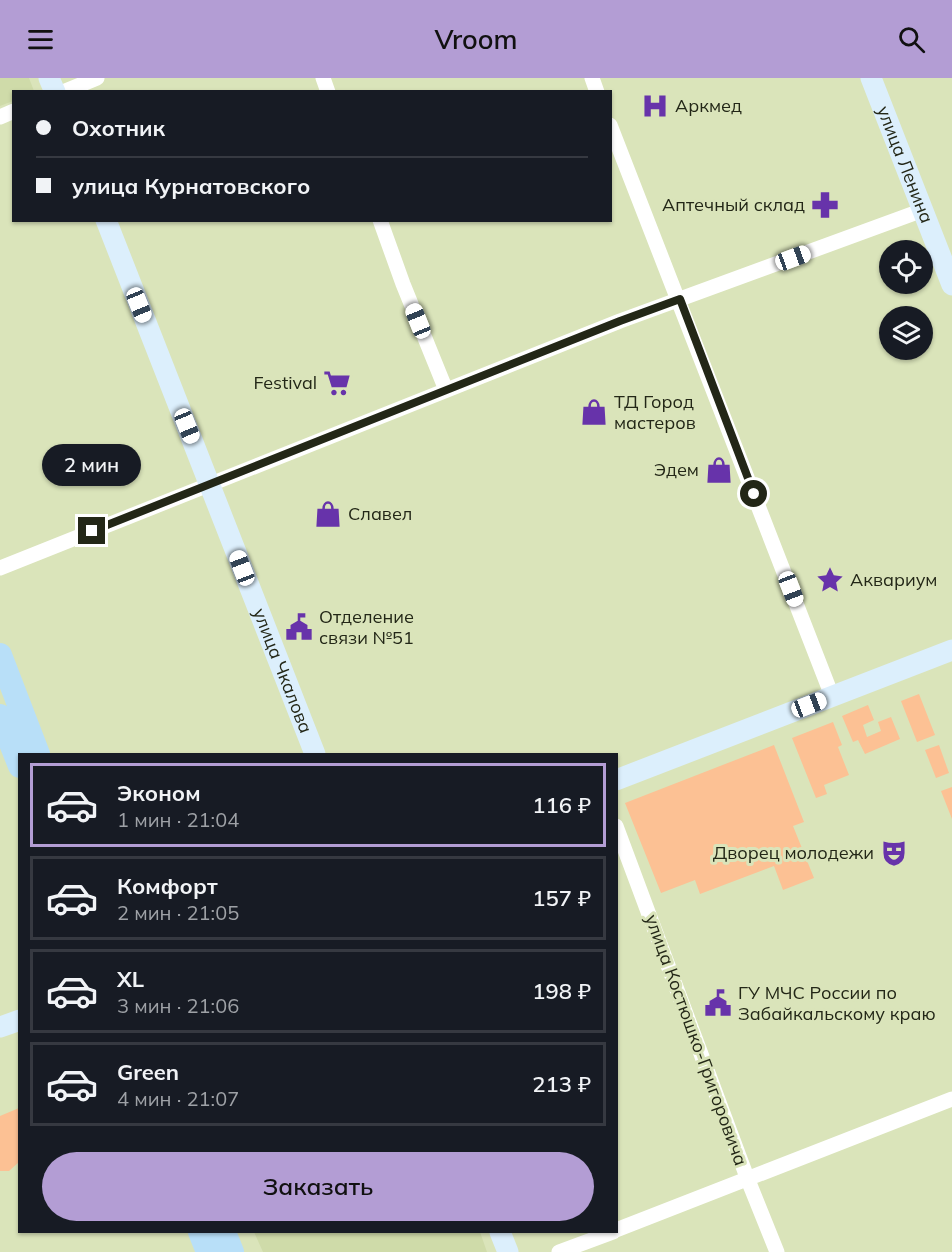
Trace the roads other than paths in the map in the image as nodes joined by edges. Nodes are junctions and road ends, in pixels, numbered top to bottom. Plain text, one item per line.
1 (97, 78) edge
2 (871, 78) edge
3 (68, 90) edge
4 (612, 130) edge
5 (922, 210) junction
6 (107, 222) edge
7 (381, 222) edge
8 (952, 285) edge
9 (680, 299) junction
10 (446, 390) junction
11 (210, 483) junction
12 (0, 568) edge
13 (952, 650) edge
14 (0, 655) edge
15 (832, 696) junction
16 (0, 716) edge
17 (38, 753) edge
18 (315, 753) edge
19 (18, 761) edge
20 (618, 779) edge
21 (618, 831) edge
22 (18, 1021) edge
23 (0, 1027) edge
24 (952, 1099) edge
25 (748, 1180) junction
26 (618, 1229) edge
27 (200, 1233) edge
28 (224, 1233) edge
29 (500, 1233) edge
30 (609, 1233) edge
31 (208, 1252) edge
32 (232, 1252) edge
33 (508, 1252) edge
34 (559, 1252) edge
35 (777, 1252) edge

1 - 3 street
2 - 5 main road, улица Ленина
4 - 9 street
5 - 8 main road, улица Ленина
5 - 9 street
6 - 11 main road, улица Чкалова
7 - 10 street
9 - 10 street
9 - 15 street
10 - 11 street
11 - 12 street
11 - 18 main road, улица Чкалова
13 - 15 main road
14 - 17 main road
15 - 20 main road
16 - 19 main road
21 - 25 street, улица Костюшко-Григоровича
22 - 23 main road
24 - 25 street
25 - 26 street
25 - 35 street, улица Костюшко-Григоровича
27 - 31 main road
28 - 32 main road
29 - 33 main road
30 - 34 street

